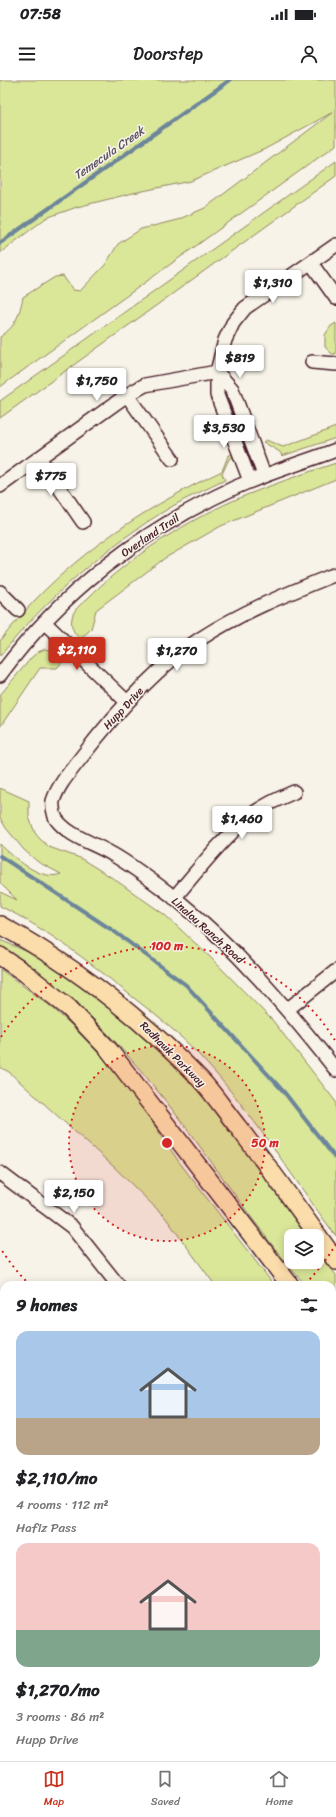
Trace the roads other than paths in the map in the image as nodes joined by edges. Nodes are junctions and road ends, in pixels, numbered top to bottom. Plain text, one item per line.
1 (336, 245) edge
2 (311, 263) junction
3 (336, 298) edge
4 (312, 362) dead end
5 (336, 364) edge
6 (217, 372) junction
7 (127, 395) junction
8 (243, 418) junction
9 (227, 424) junction
10 (336, 450) edge
11 (39, 458) junction
12 (172, 459) dead end
13 (264, 475) junction
14 (250, 481) junction
15 (0, 486) edge
16 (83, 522) dead end
17 (336, 574) edge
18 (0, 592) edge
19 (18, 610) dead end
20 (44, 622) junction
21 (0, 675) edge
22 (127, 702) junction
23 (294, 792) dead end
24 (55, 818) joint
25 (174, 898) junction
26 (0, 925) edge
27 (0, 956) edge
28 (336, 971) edge
29 (288, 1009) junction
30 (336, 1070) edge
31 (0, 1173) edge
32 (336, 1261) edge
33 (115, 1281) edge
34 (287, 1281) edge

1 - 2 street
2 - 3 street
2 - 6 street
4 - 5 street
6 - 7 street
6 - 8 street
6 - 9 street
7 - 11 street
7 - 12 street
8 - 9 street
8 - 13 street
9 - 14 street
10 - 13 street, Overland Trail
11 - 15 street
11 - 16 street
13 - 14 street, Overland Trail
14 - 20 street, Overland Trail
17 - 22 street, Hupp Drive
18 - 19 street
20 - 21 street, Overland Trail
20 - 22 street
22 - 24 street, Hupp Drive
23 - 25 street
24 - 25 street, Linalou Ranch Road
25 - 29 street, Linalou Ranch Road
26 - 32 main road, Redhawk Parkway
27 - 34 main road
28 - 29 street
29 - 30 street, Linalou Ranch Road
31 - 33 street

